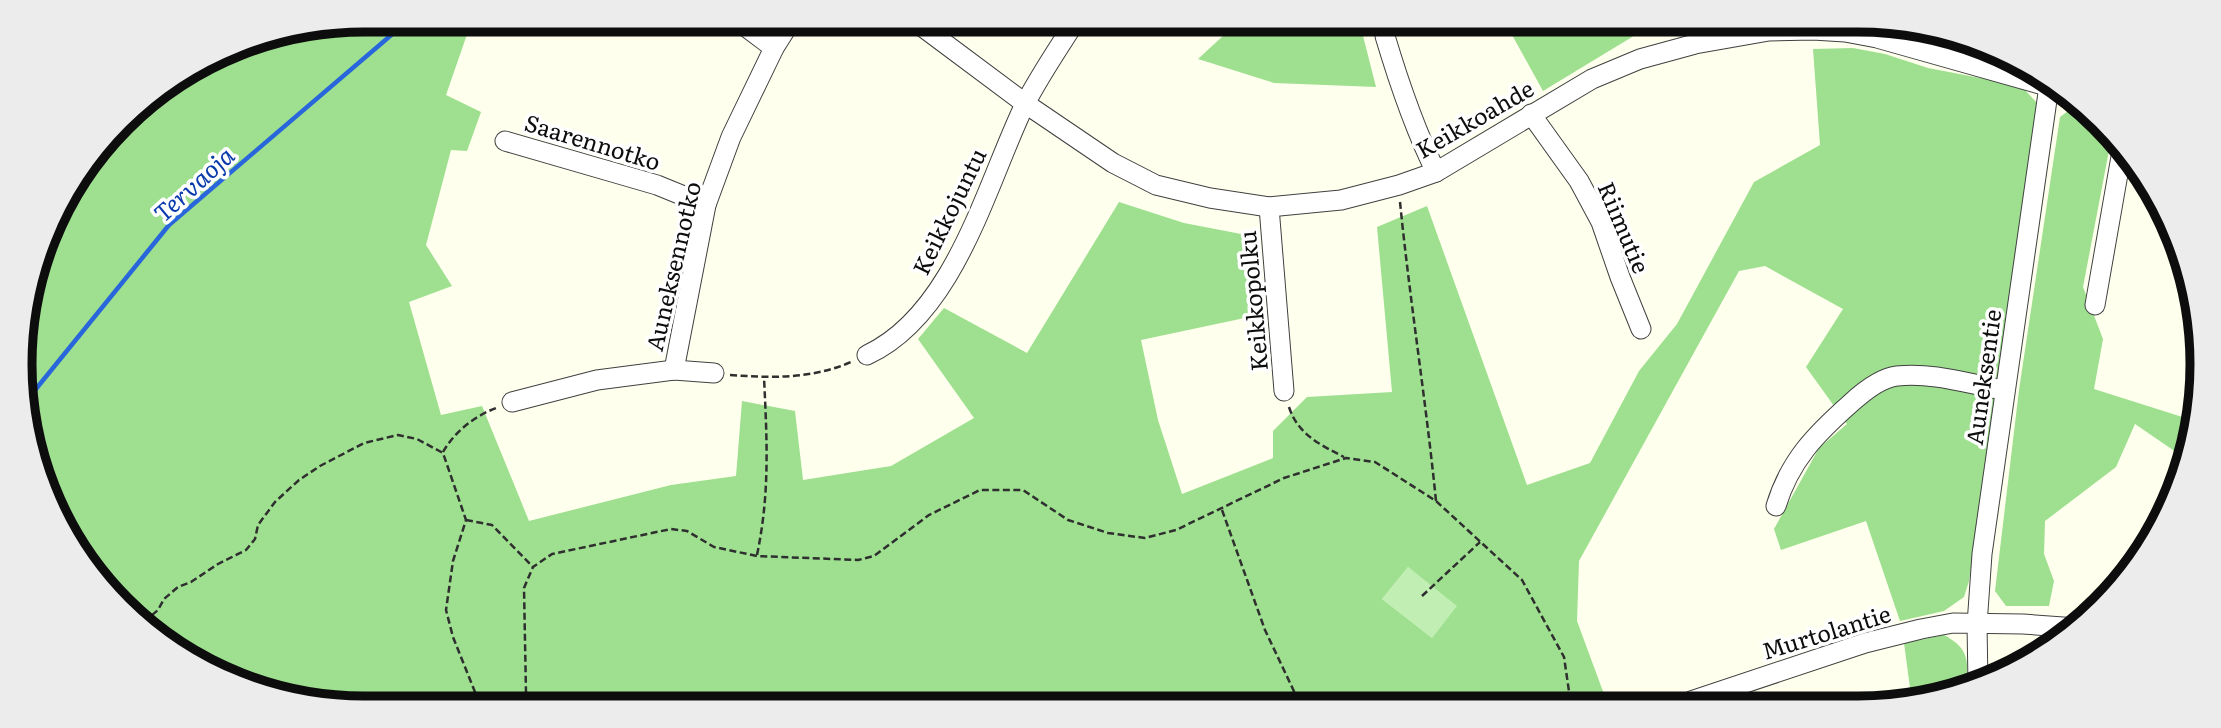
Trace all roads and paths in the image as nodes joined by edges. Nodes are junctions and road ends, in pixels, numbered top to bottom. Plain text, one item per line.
1 (753, 32) edge
2 (784, 32) edge
3 (929, 32) edge
4 (1070, 32) edge
5 (1750, 32) edge
6 (1839, 32) edge
7 (1385, 36) dead end
8 (774, 48) junction
9 (2025, 77) edge
10 (2052, 95) edge
11 (1026, 104) junction
12 (1531, 114) junction
13 (505, 141) dead end
14 (2120, 161) edge
15 (1436, 172) junction
16 (1399, 185) junction
17 (706, 205) junction
18 (1269, 206) junction
19 (2095, 305) dead end
20 (1641, 329) dead end
21 (867, 355) joint
22 (674, 370) junction
23 (714, 373) joint
24 (764, 377) junction
25 (2004, 390) junction
26 (1284, 391) joint
27 (512, 402) joint
28 (443, 453) junction
29 (1346, 458) junction
30 (1436, 501) junction
31 (1776, 506) dead end
32 (1221, 509) junction
33 (466, 520) junction
34 (1480, 542) junction
35 (757, 556) junction
36 (534, 567) junction
37 (1422, 596) dead end
38 (149, 617) edge
39 (1978, 625) junction
40 (2060, 627) edge
41 (1978, 673) edge
42 (477, 696) edge
43 (527, 696) edge
44 (1296, 696) edge
45 (1570, 696) edge
46 (1706, 696) edge

1 - 8 street
2 - 8 street, Auneksennotko
3 - 11 street, Keikkoahde
4 - 11 street, Keikkojuntu
5 - 12 street, Keikkoahde
6 - 9 street, Keikkoahde
7 - 15 street
8 - 17 street, Auneksennotko
10 - 25 street, Auneksentie
11 - 18 street, Keikkoahde
11 - 21 street, Keikkojuntu
12 - 15 street, Keikkoahde
12 - 20 street, Riimutie
13 - 17 street, Saarennotko
14 - 19 street
15 - 16 street, Keikkoahde
16 - 18 street, Keikkoahde
16 - 30 path
17 - 22 street, Auneksennotko
18 - 26 street, Keikkopolku
21 - 24 path
22 - 23 street, Auneksennotko
22 - 27 street, Auneksennotko
23 - 24 path
24 - 35 path
25 - 31 street
25 - 39 street, Auneksentie
26 - 29 path
27 - 28 path
28 - 33 path
28 - 38 path
29 - 30 path
29 - 32 path
30 - 34 path
32 - 35 path
32 - 44 path
33 - 36 path
33 - 42 path
34 - 37 path
34 - 45 path
35 - 36 path
36 - 43 path
39 - 40 street, Murtolantie
39 - 41 street, Auneksentie
39 - 46 street, Murtolantie

